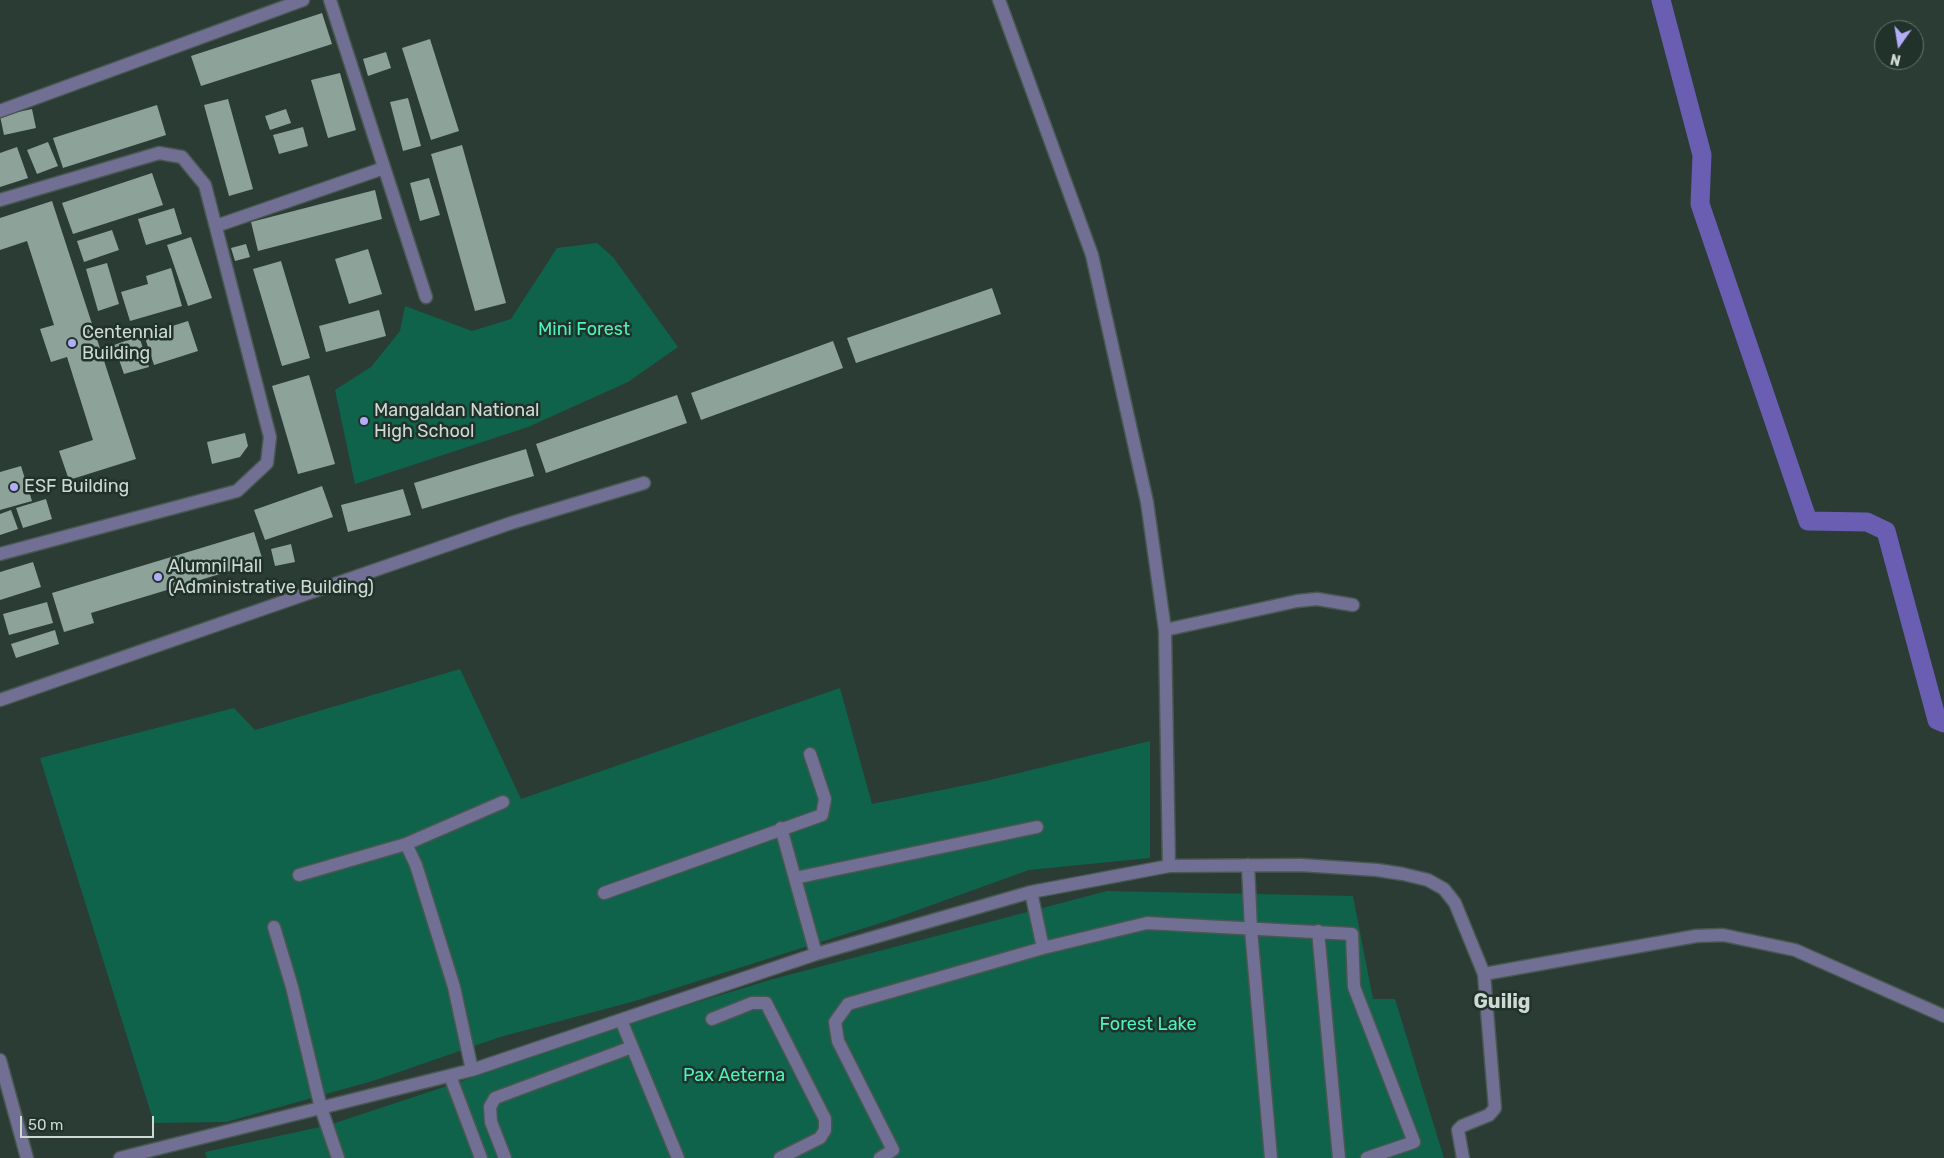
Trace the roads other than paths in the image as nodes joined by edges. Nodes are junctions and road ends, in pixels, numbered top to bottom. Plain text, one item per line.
1 (303, 0) edge
2 (330, 0) edge
3 (999, 0) edge
4 (0, 111) edge
5 (384, 168) junction
6 (0, 200) edge
7 (216, 226) junction
8 (426, 297) dead end
9 (644, 483) dead end
10 (0, 554) edge
11 (1353, 605) dead end
12 (1165, 630) junction
13 (0, 700) edge
14 (810, 754) dead end
15 (503, 802) dead end
16 (1037, 827) dead end
17 (782, 828) junction
18 (406, 844) junction
19 (1248, 865) junction
20 (1169, 866) junction
21 (299, 875) dead end
22 (795, 878) junction
23 (1031, 892) junction
24 (604, 893) dead end
25 (274, 927) dead end
26 (1251, 930) junction
27 (1318, 931) junction
28 (1043, 948) junction
29 (816, 954) junction
30 (1484, 974) junction
31 (1944, 1016) edge
32 (712, 1019) dead end
33 (621, 1020) junction
34 (632, 1047) junction
35 (0, 1060) edge
36 (472, 1070) junction
37 (450, 1076) junction
38 (321, 1108) junction
39 (27, 1158) edge
40 (120, 1158) edge
41 (338, 1158) edge
42 (481, 1158) edge
43 (506, 1158) edge
44 (678, 1158) edge
45 (780, 1158) edge
46 (880, 1158) edge
47 (1271, 1158) edge
48 (1338, 1158) edge
49 (1367, 1158) edge
50 (1463, 1158) edge

1 - 4 street
2 - 5 street
3 - 12 street
5 - 7 street
5 - 8 street
6 - 7 street
7 - 10 street
9 - 13 street
11 - 12 street
12 - 20 street
14 - 17 street
15 - 18 street
16 - 22 street
17 - 22 street
17 - 24 street
18 - 21 street
18 - 36 street
19 - 20 street
19 - 26 street
19 - 30 street
20 - 23 street
22 - 29 street
23 - 28 street
23 - 29 street
25 - 38 street
26 - 27 street
26 - 28 street
26 - 47 street
27 - 48 street
27 - 49 street
28 - 46 street
29 - 33 street
30 - 31 street
30 - 50 street
32 - 45 street
33 - 34 street
33 - 36 street
34 - 43 street
34 - 44 street
35 - 39 street
36 - 37 street
37 - 38 street
37 - 42 street
38 - 40 street
38 - 41 street

